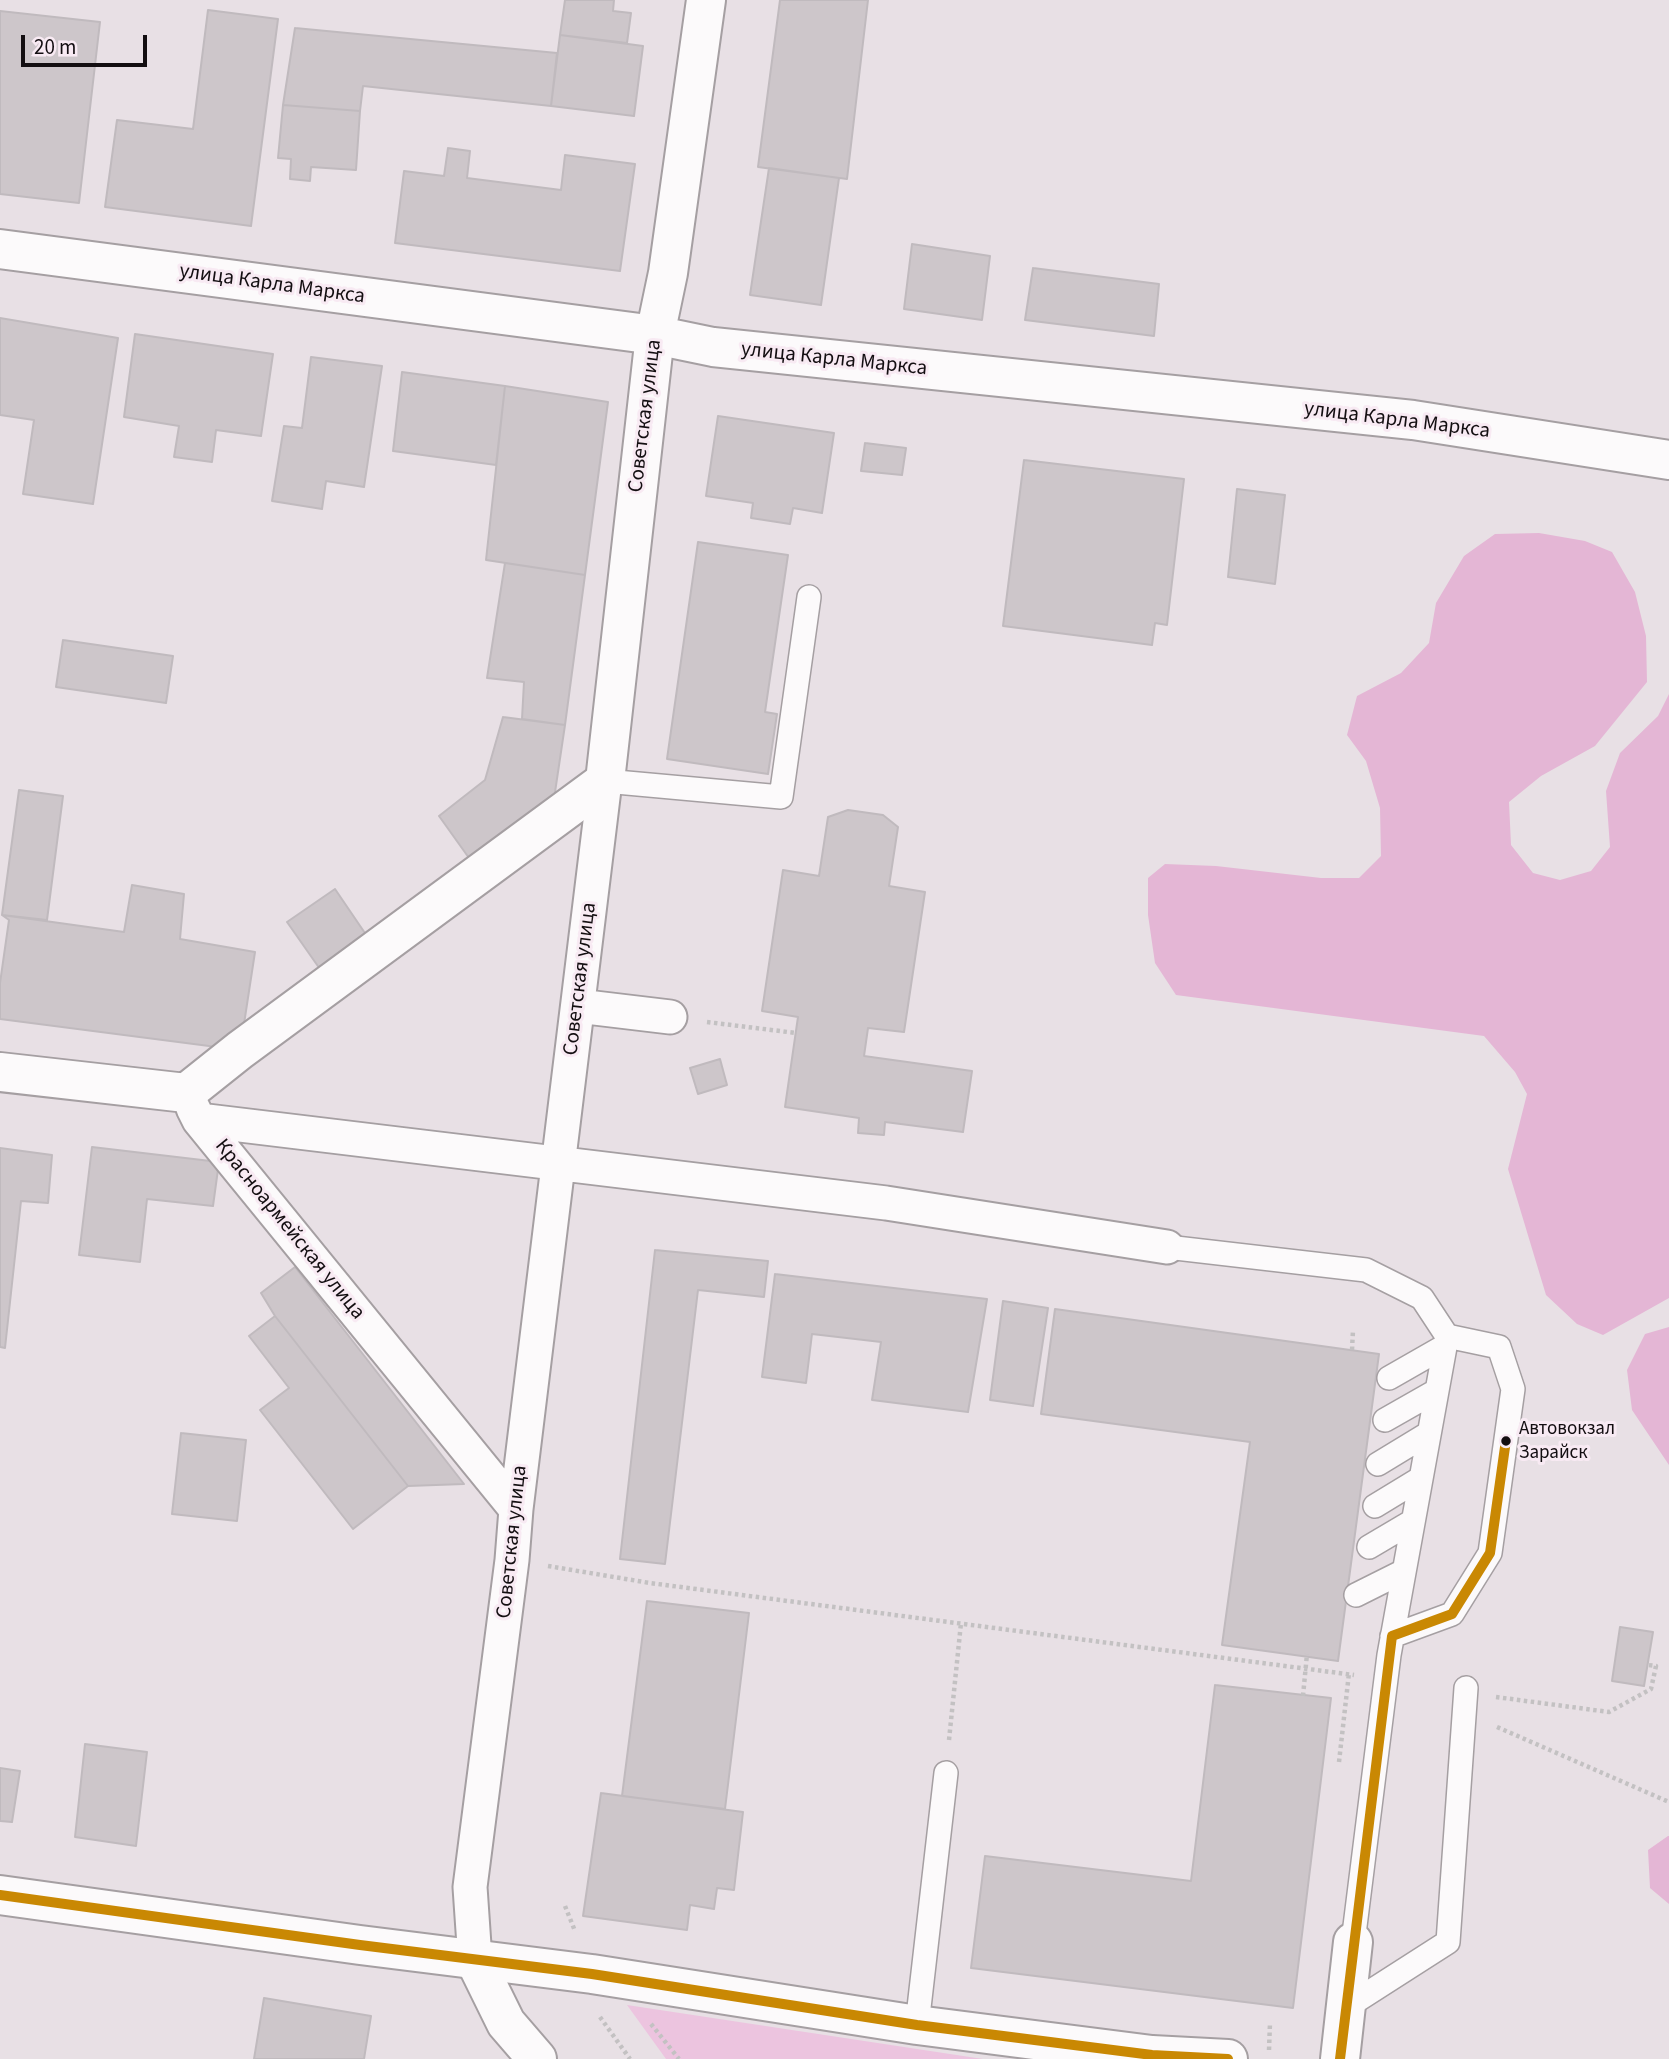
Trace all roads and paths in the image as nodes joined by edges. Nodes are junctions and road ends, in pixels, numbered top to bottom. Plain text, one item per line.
1 (706, 0) edge
2 (0, 249) edge
3 (655, 335) junction
4 (1669, 460) edge
5 (809, 597) dead end
6 (605, 781) junction
7 (578, 1006) junction
8 (670, 1017) joint
9 (796, 1033) dead end
10 (0, 1072) edge
11 (192, 1106) junction
12 (558, 1163) junction
13 (1167, 1247) joint
14 (1353, 1330) dead end
15 (1446, 1341) junction
16 (1352, 1350) dead end
17 (1389, 1378) dead end
18 (1436, 1391) junction
19 (1385, 1420) dead end
20 (1429, 1433) junction
21 (1378, 1464) dead end
22 (1421, 1478) junction
23 (1375, 1506) dead end
24 (516, 1509) junction
25 (1413, 1521) junction
26 (1369, 1547) dead end
27 (512, 1560) junction
28 (1404, 1571) junction
29 (1356, 1595) dead end
30 (961, 1623) junction
31 (1392, 1636) junction
32 (1307, 1654) dead end
33 (1648, 1665) dead end
34 (1306, 1667) junction
35 (1349, 1672) dead end
36 (1466, 1688) dead end
37 (1303, 1696) dead end
38 (1520, 1700) dead end
39 (1516, 1735) dead end
40 (946, 1773) joint
41 (1669, 1802) edge
42 (0, 1895) edge
43 (1353, 1942) joint
44 (475, 1960) junction
45 (1345, 2008) junction
46 (598, 2014) dead end
47 (1270, 2023) dead end
48 (917, 2025) junction
49 (537, 2059) edge
50 (630, 2059) edge
51 (1228, 2059) edge
52 (1269, 2059) edge
53 (1340, 2059) edge

1 - 3 street, Советская улица
2 - 3 street, улица Карла Маркса
3 - 4 street, улица Карла Маркса
3 - 6 street, Советская улица
5 - 6 lane
6 - 7 street, Советская улица
6 - 11 street
7 - 8 street
7 - 12 street, Советская улица
8 - 9 path
10 - 11 street
11 - 12 street
11 - 24 street, Красноармейская улица
12 - 13 street
12 - 24 street, Советская улица
13 - 15 lane
14 - 16 path
15 - 17 lane
15 - 18 lane
15 - 31 lane
18 - 19 lane
18 - 20 lane
20 - 21 lane
20 - 22 lane
22 - 23 lane
22 - 25 lane
24 - 27 street, Советская улица
25 - 26 lane
25 - 28 lane
27 - 30 path
27 - 44 street, Советская улица
28 - 29 lane
28 - 31 lane
30 - 34 path
30 - 40 path
31 - 43 lane
32 - 34 path
33 - 38 path
34 - 35 path
34 - 37 path
36 - 45 lane
39 - 41 path
40 - 48 lane
42 - 44 street
43 - 45 street
44 - 48 street
44 - 49 street
45 - 53 street
46 - 50 path
47 - 52 path
48 - 51 street

